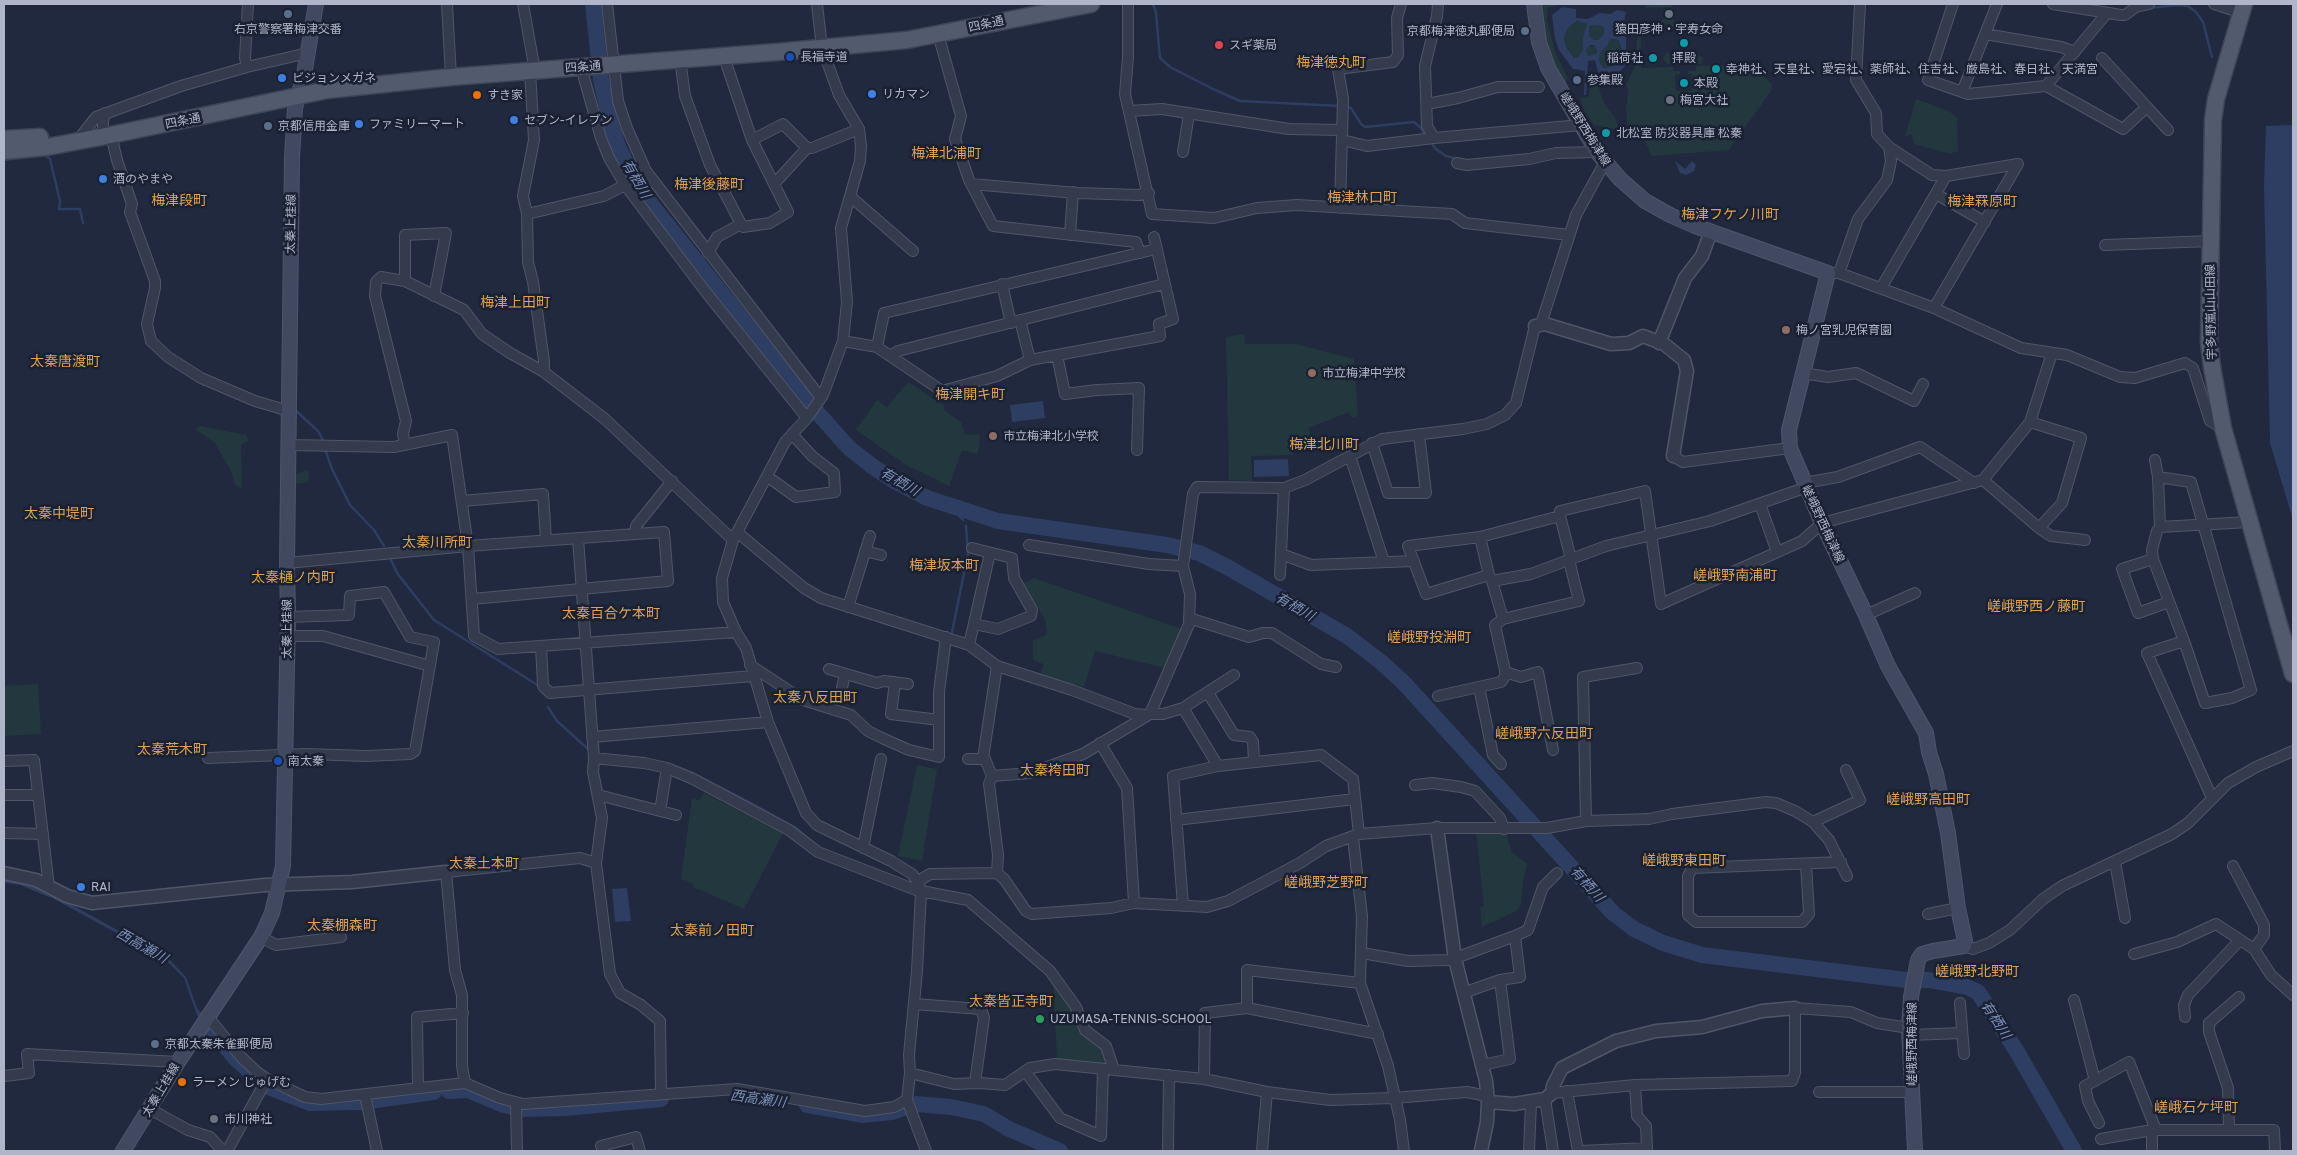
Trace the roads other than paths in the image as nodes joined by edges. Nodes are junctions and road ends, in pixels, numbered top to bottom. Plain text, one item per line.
1 (248, 4) edge
2 (316, 4) edge
3 (447, 4) edge
4 (523, 4) edge
5 (607, 4) edge
6 (817, 4) edge
7 (1091, 4) edge
8 (1128, 4) edge
9 (1401, 4) edge
10 (1438, 4) edge
11 (1534, 4) edge
12 (1860, 4) edge
13 (1954, 4) edge
14 (1997, 4) edge
15 (2053, 4) edge
16 (2149, 4) edge
17 (2214, 4) edge
18 (1051, 7) edge
19 (2243, 8) edge
20 (2107, 13) junction
21 (938, 34) junction
22 (1985, 34) junction
23 (822, 48) junction
24 (2075, 52) junction
25 (308, 53) junction
26 (727, 55) junction
27 (2102, 58) dead end
28 (680, 59) junction
29 (612, 65) junction
30 (247, 67) junction
31 (586, 67) junction
32 (533, 71) junction
33 (451, 77) junction
34 (2046, 86) junction
35 (1538, 87) dead end
36 (1962, 92) junction
37 (298, 96) junction
38 (1428, 101) junction
39 (2147, 107) junction
40 (1129, 111) junction
41 (105, 113) junction
42 (1189, 114) junction
43 (1581, 125) junction
44 (859, 129) junction
45 (2168, 130) dead end
46 (1342, 135) junction
47 (107, 136) junction
48 (1434, 138) junction
49 (4, 139) edge
50 (752, 140) junction
51 (77, 141) junction
52 (1889, 147) junction
53 (807, 148) junction
54 (4, 150) edge
55 (1183, 152) dead end
56 (1601, 157) junction
57 (1457, 163) dead end
58 (1946, 176) junction
59 (775, 183) junction
60 (971, 184) junction
61 (625, 185) junction
62 (1073, 192) junction
63 (1149, 193) junction
64 (1936, 194) junction
65 (850, 197) junction
66 (1340, 208) junction
67 (527, 214) junction
68 (1985, 222) junction
69 (741, 224) junction
70 (1711, 231) junction
71 (1070, 235) junction
72 (1569, 235) junction
73 (1154, 237) dead end
74 (2211, 241) junction
75 (2105, 245) dead end
76 (1156, 249) junction
77 (913, 251) dead end
78 (708, 253) junction
79 (1140, 253) junction
80 (1833, 273) junction
81 (405, 281) junction
82 (1002, 284) junction
83 (1164, 284) junction
84 (1881, 288) junction
85 (434, 296) junction
86 (1934, 308) junction
87 (1016, 322) junction
88 (1538, 325) junction
89 (843, 341) junction
90 (1659, 342) junction
91 (877, 347) junction
92 (2052, 353) junction
93 (1057, 355) junction
94 (890, 356) junction
95 (1030, 360) junction
96 (544, 372) junction
97 (1802, 373) junction
98 (1923, 384) dead end
99 (819, 399) junction
100 (289, 412) junction
101 (808, 416) junction
102 (2030, 422) junction
103 (2223, 428) junction
104 (792, 434) junction
105 (1419, 434) junction
106 (1372, 443) junction
107 (289, 445) junction
108 (405, 445) junction
109 (1790, 448) junction
110 (1137, 450) dead end
111 (1350, 456) junction
112 (1673, 456) joint
113 (2155, 460) dead end
114 (768, 477) junction
115 (2158, 477) junction
116 (672, 481) junction
117 (1979, 481) junction
118 (1806, 485) junction
119 (1284, 488) junction
120 (462, 501) junction
121 (1760, 504) junction
122 (1560, 516) junction
123 (2249, 522) junction
124 (1822, 523) junction
125 (2203, 525) junction
126 (2160, 527) junction
127 (2039, 528) junction
128 (635, 534) junction
129 (1652, 534) junction
130 (735, 536) junction
131 (870, 536) dead end
132 (1480, 537) junction
133 (578, 538) junction
134 (546, 540) junction
135 (2085, 540) dead end
136 (1029, 545) dead end
137 (468, 546) junction
138 (972, 548) dead end
139 (865, 551) junction
140 (1777, 552) junction
141 (990, 553) junction
142 (881, 554) dead end
143 (1281, 554) junction
144 (2153, 559) junction
145 (1570, 560) junction
146 (1414, 561) junction
147 (1384, 562) junction
148 (287, 563) junction
149 (1183, 563) junction
150 (1280, 575) dead end
151 (1491, 578) junction
152 (582, 589) junction
153 (1915, 593) dead end
154 (472, 599) junction
155 (2169, 602) junction
156 (848, 606) junction
157 (1866, 615) junction
158 (288, 617) junction
159 (1190, 618) junction
160 (1503, 619) junction
161 (974, 624) junction
162 (736, 632) junction
163 (288, 636) junction
164 (946, 638) junction
165 (2184, 641) junction
166 (586, 643) junction
167 (969, 645) junction
168 (542, 646) junction
169 (750, 665) junction
170 (430, 666) junction
171 (997, 666) junction
172 (1336, 667) dead end
173 (1637, 668) dead end
174 (829, 669) dead end
175 (1505, 672) junction
176 (845, 674) junction
177 (2293, 674) edge
178 (1234, 675) dead end
179 (753, 676) junction
180 (895, 682) junction
181 (908, 684) dead end
182 (1479, 687) junction
183 (589, 690) junction
184 (1208, 693) junction
185 (840, 696) dead end
186 (1438, 696) dead end
187 (1183, 708) junction
188 (1148, 714) junction
189 (940, 720) junction
190 (768, 722) junction
191 (592, 737) junction
192 (1100, 743) junction
193 (1553, 750) dead end
194 (2293, 751) edge
195 (286, 756) junction
196 (208, 758) dead end
197 (594, 758) junction
198 (982, 758) junction
199 (881, 759) dead end
200 (968, 759) dead end
201 (4, 761) edge
202 (1254, 762) junction
203 (1501, 764) dead end
204 (1218, 766) junction
205 (667, 768) junction
206 (1846, 770) dead end
207 (992, 776) junction
208 (1415, 785) dead end
209 (598, 795) junction
210 (4, 796) edge
211 (38, 796) junction
212 (2212, 798) junction
213 (1355, 799) junction
214 (660, 811) junction
215 (676, 815) dead end
216 (1176, 820) junction
217 (1586, 821) junction
218 (1813, 822) junction
219 (1437, 828) junction
220 (1504, 829) junction
221 (4, 834) edge
222 (43, 834) junction
223 (1356, 836) junction
224 (863, 848) junction
225 (1841, 862) junction
226 (2115, 862) junction
227 (596, 863) junction
228 (1806, 864) junction
229 (2233, 866) dead end
230 (446, 872) junction
231 (4, 873) edge
232 (997, 873) junction
233 (1557, 873) dead end
234 (1847, 876) dead end
235 (918, 881) junction
236 (280, 885) junction
237 (50, 887) junction
238 (921, 892) junction
239 (1134, 903) junction
240 (1182, 905) junction
241 (1958, 908) junction
242 (1928, 914) dead end
243 (2125, 918) dead end
244 (1515, 936) junction
245 (342, 937) dead end
246 (261, 938) junction
247 (2240, 940) junction
248 (1964, 946) junction
249 (2254, 949) junction
250 (1362, 953) junction
251 (2134, 954) dead end
252 (1455, 959) junction
253 (1500, 980) junction
254 (1360, 983) junction
255 (1463, 993) junction
256 (2239, 996) dead end
257 (2293, 996) edge
258 (2074, 1000) dead end
259 (1960, 1003) dead end
260 (914, 1004) junction
261 (1247, 1008) junction
262 (1795, 1008) junction
263 (463, 1013) junction
264 (2185, 1017) dead end
265 (206, 1020) junction
266 (1909, 1032) junction
267 (1962, 1033) junction
268 (1378, 1034) junction
269 (1964, 1054) dead end
270 (178, 1062) junction
271 (1482, 1065) junction
272 (1103, 1069) junction
273 (1114, 1070) junction
274 (1025, 1071) junction
275 (910, 1073) junction
276 (1169, 1075) junction
277 (4, 1076) edge
278 (267, 1079) junction
279 (1204, 1079) junction
280 (2095, 1081) junction
281 (465, 1083) junction
282 (975, 1083) junction
283 (1635, 1085) junction
284 (418, 1088) junction
285 (1568, 1091) junction
286 (1267, 1092) junction
287 (1819, 1092) dead end
288 (1912, 1092) junction
289 (661, 1094) junction
290 (365, 1095) junction
291 (1548, 1096) junction
292 (1394, 1098) junction
293 (1488, 1099) junction
294 (1531, 1103) junction
295 (909, 1104) junction
296 (516, 1107) junction
297 (150, 1109) junction
298 (2099, 1123) dead end
299 (2154, 1130) junction
300 (2229, 1130) junction
301 (2101, 1139) dead end
302 (123, 1151) edge
303 (225, 1151) edge
304 (377, 1151) edge
305 (517, 1151) edge
306 (603, 1151) edge
307 (640, 1151) edge
308 (926, 1151) edge
309 (1168, 1151) edge
310 (1262, 1151) edge
311 (1404, 1151) edge
312 (1481, 1151) edge
313 (1529, 1151) edge
314 (1553, 1151) edge
315 (1579, 1151) edge
316 (1915, 1151) edge
317 (2152, 1151) edge
318 (2276, 1151) edge

1 - 30 street
2 - 25 main road, 太秦上桂線
3 - 33 street
4 - 32 street
5 - 29 street
6 - 23 street
7 - 18 main road, 四条通
8 - 40 street
9 - 46 street
10 - 38 street
11 - 43 main road, 嵯峨野西梅津線
12 - 52 street
13 - 36 street
14 - 22 street
15 - 20 street
16 - 20 street
17 - 19 street
18 - 21 main road, 四条通
19 - 74 main road, 宇多野嵐山山田線
20 - 24 street
21 - 23 main road, 四条通
21 - 60 street
22 - 24 street
22 - 36 street
23 - 26 main road, 四条通
23 - 44 street
24 - 34 street
25 - 30 street
25 - 37 main road, 太秦上桂線
26 - 28 main road, 四条通
26 - 50 street
27 - 39 street
28 - 29 main road, 四条通
28 - 69 street
29 - 31 main road, 四条通
29 - 78 street
30 - 41 street
31 - 32 main road, 四条通
31 - 61 street
32 - 33 main road, 四条通
32 - 67 street
33 - 37 main road, 四条通
34 - 36 street
34 - 39 street
35 - 38 street
37 - 47 main road, 四条通
37 - 100 main road, 太秦上桂線
38 - 48 street
39 - 45 street
40 - 42 street
40 - 63 street
41 - 47 street
41 - 51 street
42 - 46 street
42 - 55 street
43 - 48 street
43 - 56 main road, 嵯峨野西梅津線
44 - 53 street
44 - 65 street
46 - 48 street
46 - 66 street
47 - 51 main road, 四条通
47 - 100 street
49 - 51 main road, 四条通
50 - 53 street
50 - 59 street
51 - 54 main road, 四条通
52 - 58 street
52 - 80 street
53 - 59 street
56 - 57 street
56 - 70 main road, 嵯峨野西梅津線
56 - 72 street
58 - 64 street
58 - 68 street
59 - 69 street
60 - 62 street
60 - 71 street
61 - 67 street
61 - 101 street
62 - 63 street
62 - 71 street
63 - 66 street
64 - 68 street
64 - 84 street
65 - 77 street
65 - 89 street
66 - 72 street
67 - 96 street
68 - 86 street
69 - 78 street
70 - 80 main road, 嵯峨野西梅津線
70 - 90 street
71 - 79 street
72 - 88 street
73 - 76 street
74 - 75 street
74 - 103 main road, 宇多野嵐山山田線
76 - 79 street
76 - 83 street
78 - 99 street
79 - 82 street
80 - 84 street
80 - 97 main road, 嵯峨野西梅津線
81 - 85 street
81 - 85 street
81 - 108 street
82 - 87 street
82 - 91 street
83 - 87 street
83 - 93 street
84 - 86 street
85 - 96 street
86 - 92 street
87 - 94 street
87 - 95 street
88 - 90 street
88 - 105 street
89 - 91 street
89 - 99 street
90 - 112 street
91 - 94 street
92 - 102 street
92 - 103 street
93 - 95 street
93 - 110 street
94 - 95 street
96 - 116 street
97 - 98 street
97 - 109 main road, 嵯峨野西梅津線
99 - 101 street
100 - 107 main road, 太秦上桂線
101 - 104 street
102 - 117 street
102 - 127 street
103 - 123 main road, 宇多野嵐山山田線
104 - 114 street
104 - 114 street
105 - 106 street
105 - 106 street
106 - 111 street
107 - 108 street
107 - 148 main road, 太秦上桂線
108 - 120 street
109 - 112 street
109 - 118 main road, 嵯峨野西梅津線
111 - 119 street
111 - 147 street
113 - 115 street
114 - 130 street
115 - 125 street
115 - 126 street
116 - 128 street
116 - 130 street
117 - 118 street
117 - 124 street
117 - 127 street
118 - 121 street
118 - 124 main road, 嵯峨野西梅津線
119 - 143 street
119 - 149 street
120 - 134 street
120 - 137 street
121 - 129 street
121 - 140 street
122 - 129 street
122 - 132 street
122 - 145 street
123 - 125 street
123 - 177 main road, 宇多野嵐山山田線
124 - 140 street
124 - 157 main road, 嵯峨野西梅津線
125 - 126 street
125 - 165 street
126 - 144 street
127 - 135 street
128 - 133 street
128 - 152 street
129 - 140 street
129 - 145 street
130 - 156 street
130 - 162 street
131 - 139 street
132 - 146 street
132 - 151 street
133 - 134 street
133 - 152 street
134 - 137 street
136 - 149 street
137 - 148 street
137 - 154 street
138 - 141 street
139 - 142 street
139 - 156 street
141 - 161 street
141 - 161 street
143 - 147 street
143 - 150 street
144 - 155 street
144 - 155 street
145 - 151 street
145 - 160 street
146 - 147 street
146 - 151 street
148 - 158 main road, 太秦上桂線
149 - 159 street
151 - 160 street
152 - 154 street
152 - 166 street
153 - 157 street
154 - 168 street
155 - 165 street
156 - 164 street
157 - 241 main road, 嵯峨野西梅津線
158 - 163 main road, 太秦上桂線
158 - 170 street
159 - 172 street
159 - 188 street
160 - 175 street
161 - 167 street
162 - 166 street
162 - 169 street
163 - 170 street
163 - 195 main road, 太秦上桂線
164 - 167 street
164 - 189 street
165 - 212 street
166 - 168 street
166 - 183 street
167 - 171 street
168 - 183 street
169 - 179 street
169 - 189 street
170 - 195 street
171 - 188 street
171 - 198 street
173 - 217 street
174 - 176 street
175 - 182 street
175 - 193 street
176 - 180 street
176 - 185 street
178 - 184 street
179 - 183 street
179 - 190 street
180 - 181 street
180 - 189 street
182 - 186 street
182 - 203 street
183 - 191 street
184 - 187 street
184 - 202 street
187 - 188 street
187 - 204 street
188 - 192 street
190 - 191 street
190 - 224 street
191 - 197 street
192 - 207 street
192 - 239 street
194 - 212 street
195 - 196 street
195 - 236 main road, 太秦上桂線
197 - 205 street
197 - 209 street
198 - 200 street
198 - 207 street
199 - 224 street
201 - 211 street
202 - 204 street
202 - 213 street
204 - 216 street
205 - 214 street
205 - 238 street
206 - 218 street
207 - 232 street
208 - 220 street
209 - 214 street
209 - 227 street
210 - 211 street
211 - 222 street
212 - 226 street
213 - 216 street
213 - 223 street
214 - 215 street
216 - 240 street
217 - 218 street
217 - 220 street
218 - 225 street
219 - 220 street
219 - 223 street
219 - 252 street
221 - 222 street
222 - 237 street
223 - 240 street
223 - 250 street
224 - 235 street
225 - 228 street
225 - 234 street
226 - 243 street
226 - 248 street
227 - 230 street
227 - 289 street
228 - 228 street
229 - 249 street
230 - 236 street
230 - 263 street
231 - 237 street
232 - 235 street
232 - 239 street
233 - 244 street
235 - 238 street
236 - 237 street
236 - 246 main road, 太秦上桂線
238 - 260 street
238 - 273 street
239 - 240 street
241 - 242 street
241 - 248 main road, 嵯峨野西梅津線
244 - 252 street
244 - 253 street
245 - 246 street
246 - 265 main road, 太秦上桂線
247 - 249 street
247 - 251 street
247 - 264 street
248 - 266 main road, 嵯峨野西梅津線
249 - 257 street
250 - 252 street
250 - 254 street
252 - 255 street
253 - 255 street
253 - 271 street
254 - 261 street
254 - 268 street
255 - 271 street
256 - 300 street
258 - 280 street
259 - 267 street
260 - 275 street
260 - 282 street
261 - 268 street
261 - 279 street
262 - 266 street
262 - 283 street
262 - 291 street
263 - 281 street
263 - 284 street
265 - 270 main road, 太秦上桂線
265 - 278 street
266 - 267 street
266 - 288 main road, 嵯峨野西梅津線
267 - 269 street
268 - 292 street
270 - 277 street
270 - 297 main road, 太秦上桂線
271 - 293 street
272 - 273 street
272 - 274 street
272 - 274 street
273 - 276 street
274 - 282 street
275 - 282 street
275 - 295 street
276 - 279 street
276 - 309 street
278 - 290 street
278 - 303 street
279 - 286 street
280 - 298 street
280 - 299 street
281 - 284 street
281 - 296 street
283 - 285 street
283 - 315 street
284 - 290 street
285 - 291 street
285 - 315 street
286 - 292 street
286 - 310 street
287 - 288 street
288 - 316 main road, 嵯峨野西梅津線
289 - 295 street
289 - 296 street
290 - 304 street
291 - 294 street
291 - 314 street
292 - 293 street
292 - 311 street
293 - 294 street
293 - 312 street
294 - 313 street
295 - 308 street
296 - 305 street
297 - 302 main road, 太秦上桂線
297 - 303 street
299 - 300 street
299 - 301 street
299 - 317 street
300 - 318 street
306 - 307 street

